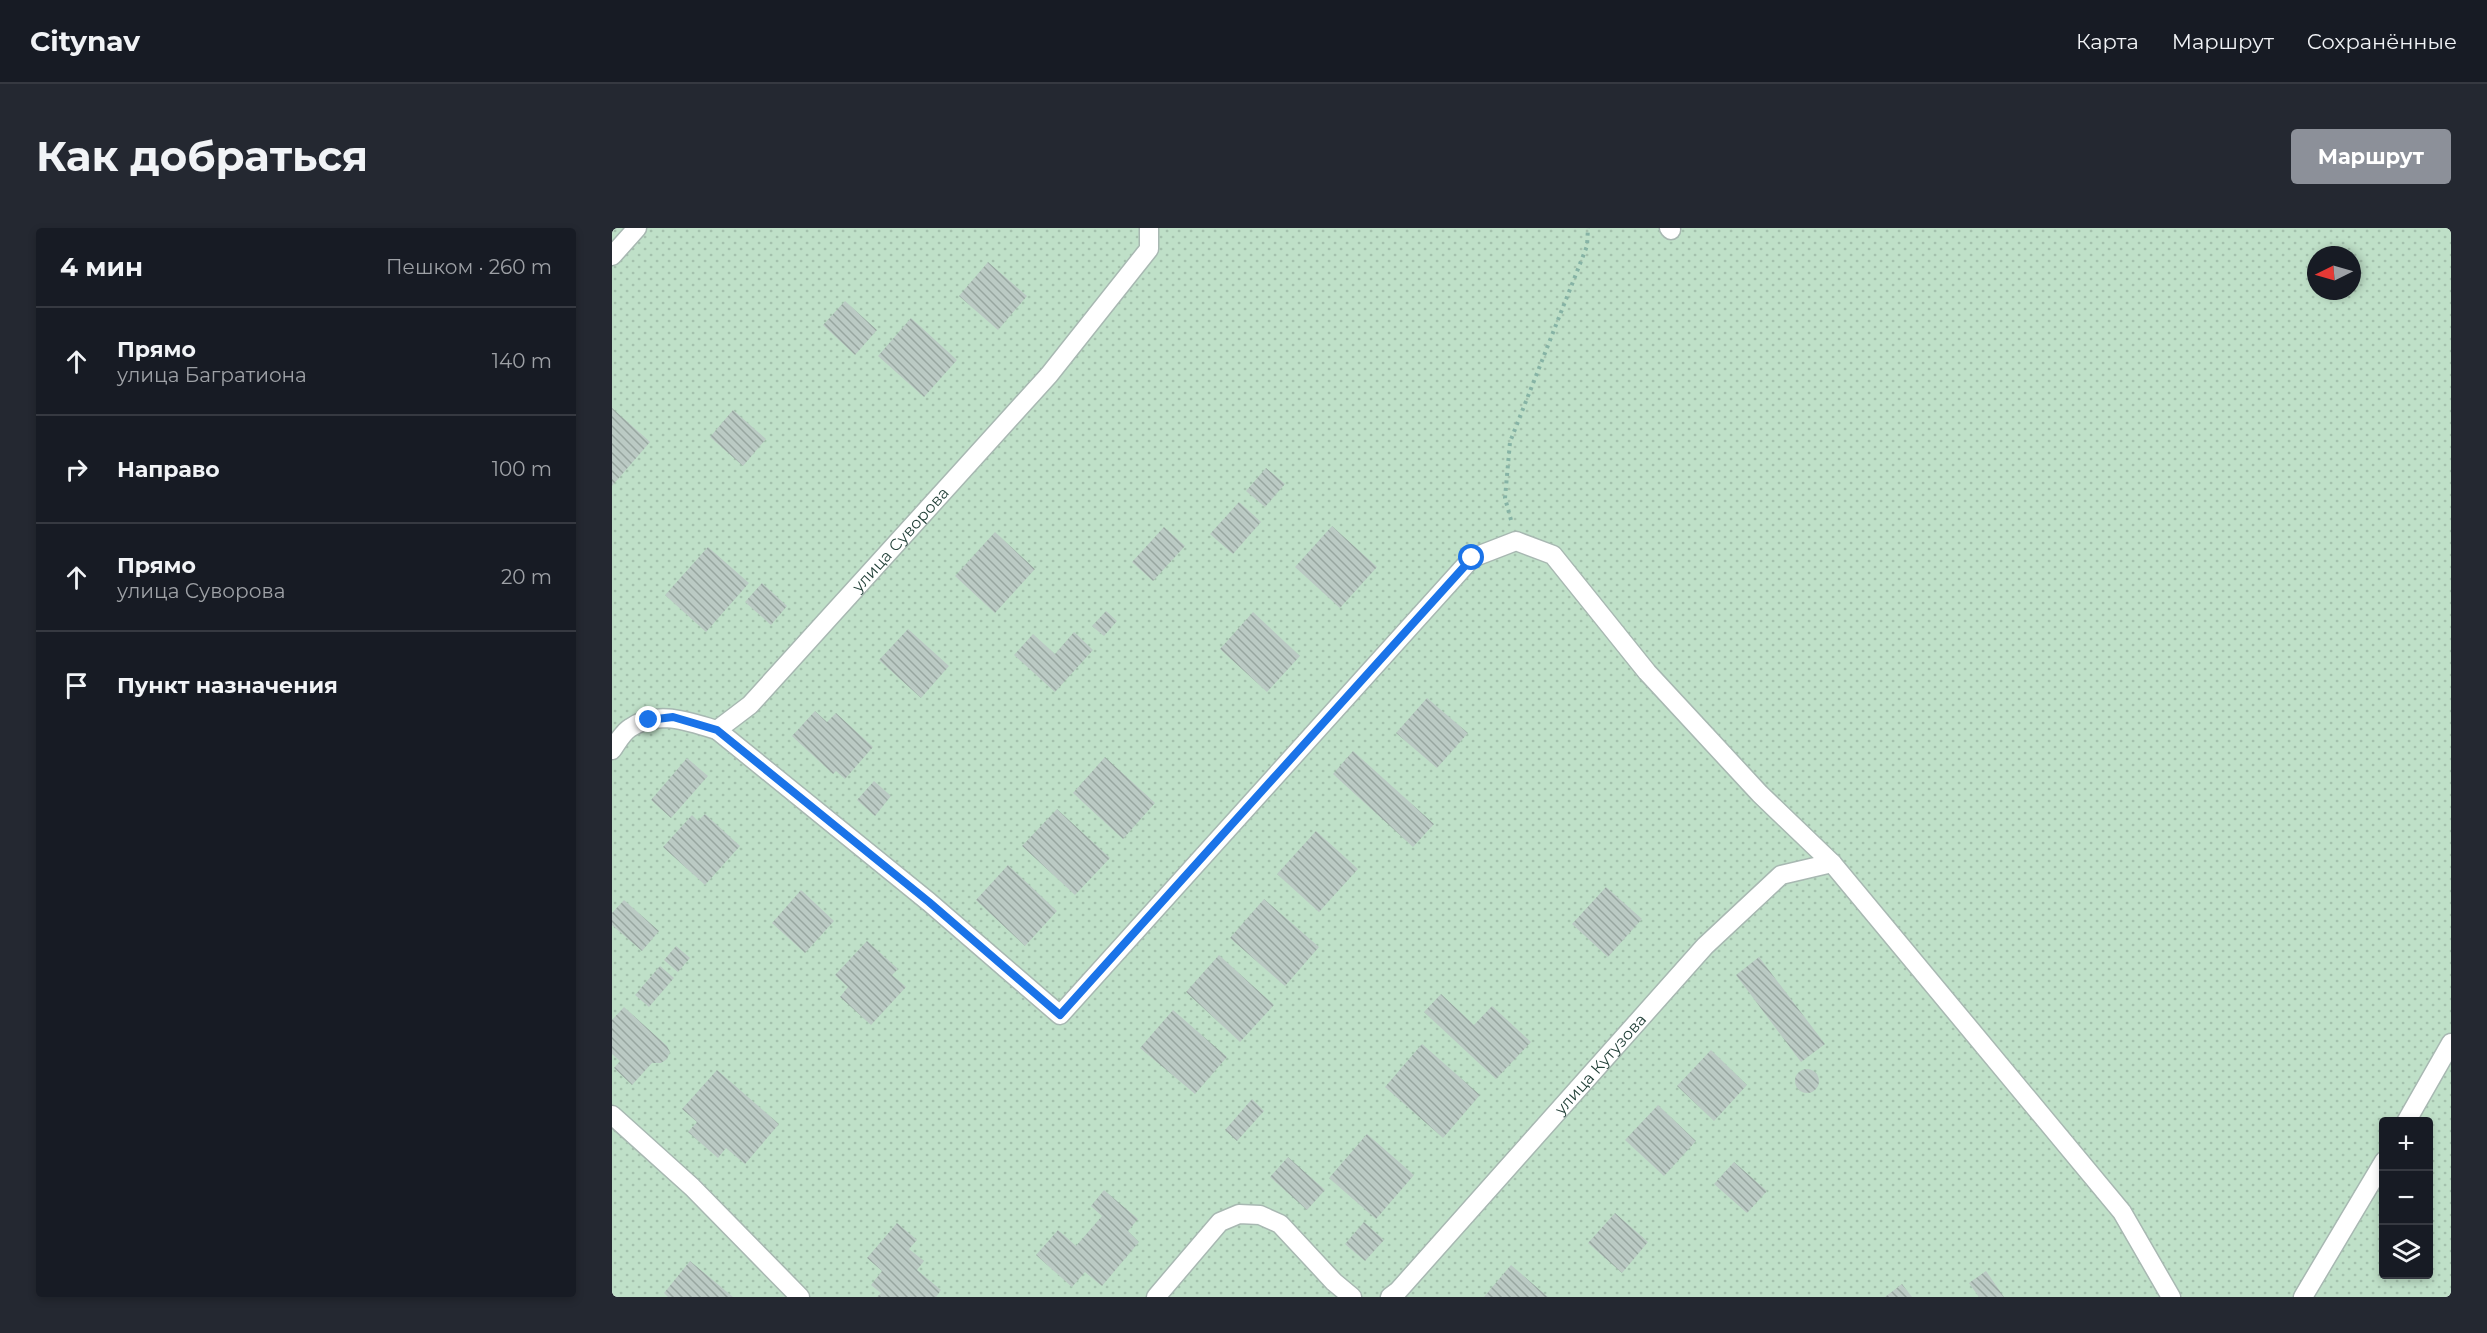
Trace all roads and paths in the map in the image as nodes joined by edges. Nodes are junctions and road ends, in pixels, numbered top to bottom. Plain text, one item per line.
1 (637, 228) edge
2 (1149, 228) edge
3 (1588, 228) edge
4 (612, 256) edge
5 (1516, 541) junction
6 (717, 730) junction
7 (612, 750) edge
8 (1832, 863) junction
9 (2451, 1043) edge
10 (612, 1115) edge
11 (2409, 1117) edge
12 (2379, 1169) edge
13 (800, 1297) edge
14 (1156, 1297) edge
15 (1352, 1297) edge
16 (1390, 1297) edge
17 (2171, 1297) edge
18 (2303, 1297) edge

1 - 4 street
2 - 6 street, улица Суворова
3 - 5 path
5 - 6 street
5 - 8 street
6 - 7 street
8 - 16 street, улица Кутузова
8 - 17 street
9 - 11 street
10 - 13 street
12 - 18 street
14 - 15 street

